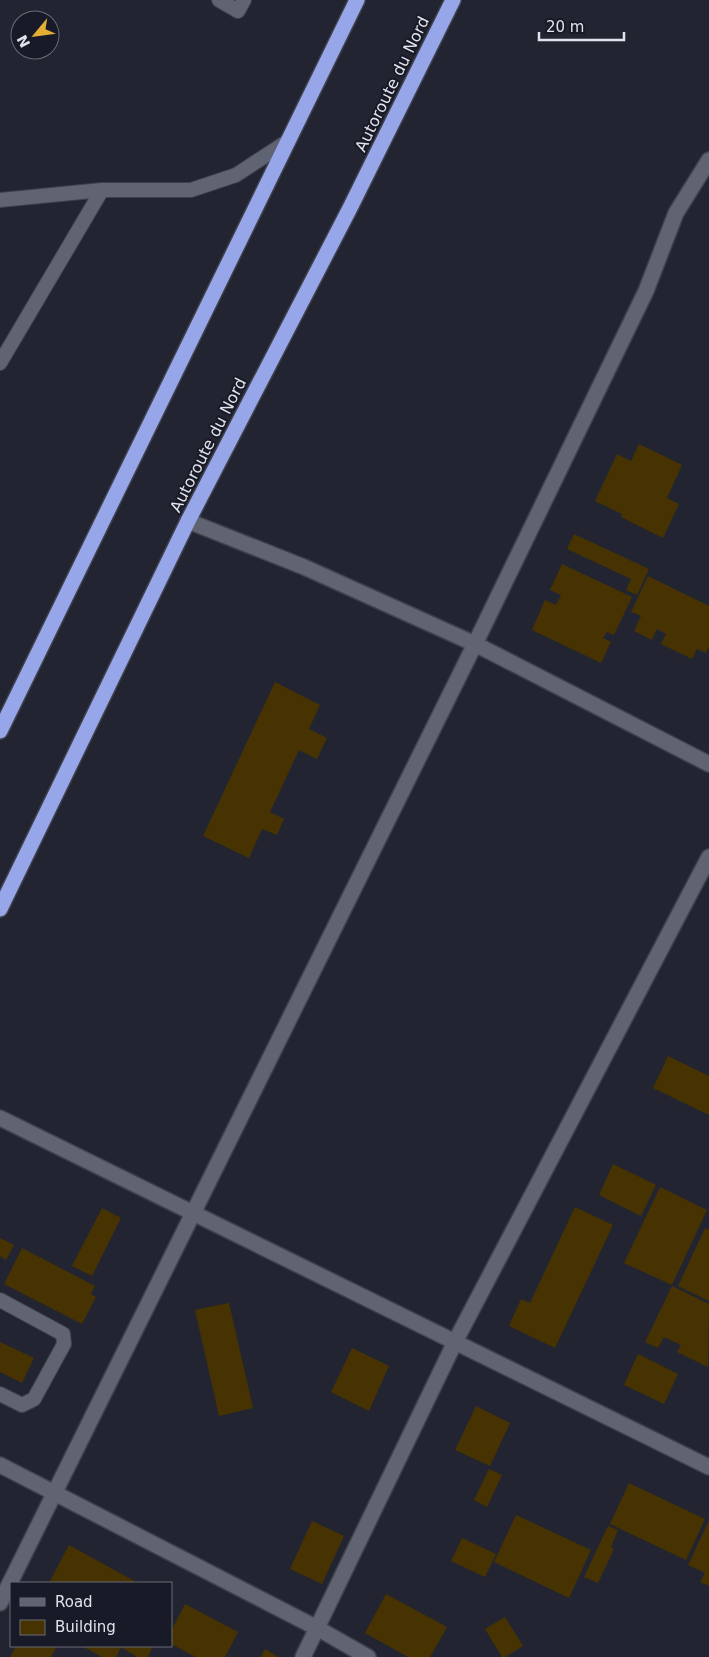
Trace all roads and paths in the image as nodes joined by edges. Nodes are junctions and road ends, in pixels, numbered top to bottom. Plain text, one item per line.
1 (219, 0) edge
2 (244, 0) edge
3 (357, 0) edge
4 (453, 0) edge
5 (288, 141) junction
6 (709, 160) edge
7 (102, 190) junction
8 (0, 200) edge
9 (0, 363) edge
10 (188, 521) junction
11 (476, 644) junction
12 (0, 731) edge
13 (709, 764) edge
14 (709, 857) edge
15 (0, 908) edge
16 (0, 1118) edge
17 (194, 1213) junction
18 (0, 1300) edge
19 (455, 1342) junction
20 (0, 1394) edge
21 (0, 1465) edge
22 (709, 1467) edge
23 (55, 1493) junction
24 (10, 1582) edge
25 (10, 1583) edge
26 (0, 1603) edge
27 (317, 1628) junction
28 (303, 1657) edge
29 (368, 1657) edge

1 - 2 lane
3 - 5 highway
4 - 10 highway, Autoroute du Nord
5 - 7 lane
5 - 12 highway
6 - 11 street
7 - 8 lane
7 - 9 lane
10 - 11 street
10 - 15 highway, Autoroute du Nord
11 - 13 street
11 - 17 street
14 - 19 street
16 - 17 street
17 - 19 street
17 - 23 street
18 - 20 lane
19 - 22 street
19 - 27 street
21 - 23 street
23 - 24 street
23 - 27 street
25 - 26 street
27 - 28 street
27 - 29 street

